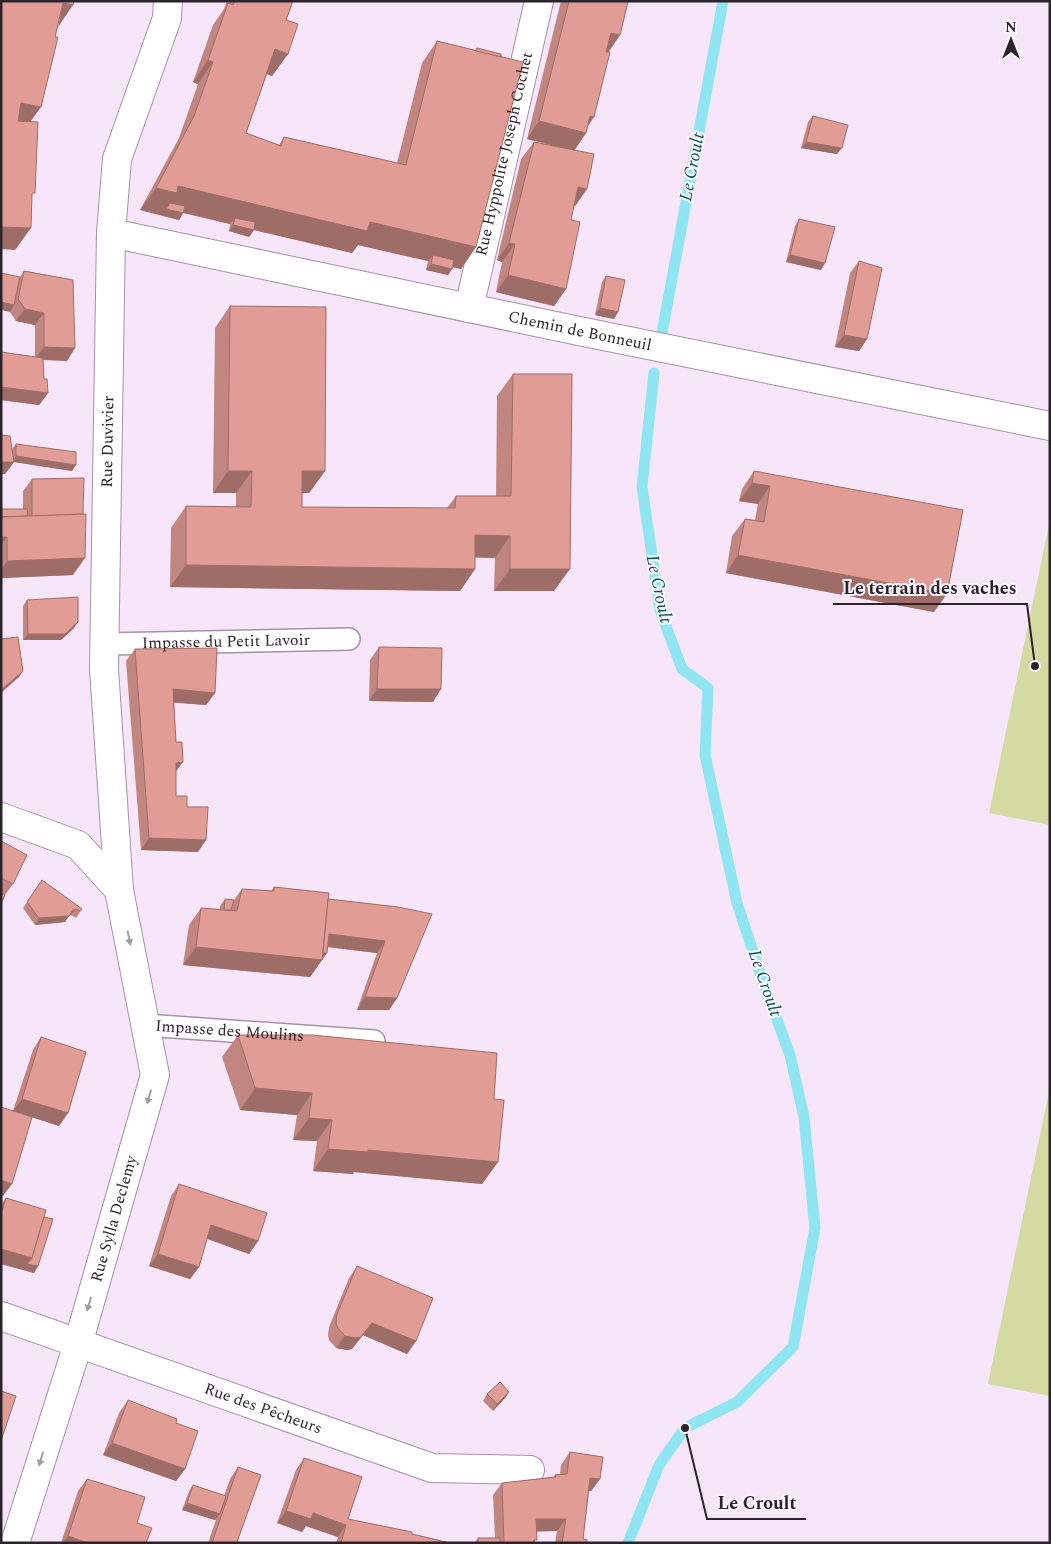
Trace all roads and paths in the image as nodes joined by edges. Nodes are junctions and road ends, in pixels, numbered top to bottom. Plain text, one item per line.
1 (168, 1) edge
2 (538, 1) edge
3 (111, 233) junction
4 (469, 308) junction
5 (1050, 426) edge
6 (349, 638) dead end
7 (104, 644) junction
8 (1, 817) edge
9 (119, 890) junction
10 (145, 1025) junction
11 (374, 1041) edge
12 (1, 1316) edge
13 (78, 1344) junction
14 (530, 1470) dead end
15 (15, 1543) edge

1 - 3 street, Rue Duvivier
2 - 4 street, Rue Hyppolite Joseph Cochet
3 - 4 street, Chemin de Bonneuil
3 - 7 street, Rue Duvivier
4 - 5 street, Chemin de Bonneuil
6 - 7 lane, Impasse du Petit Lavoir
7 - 9 street, Rue Duvivier
8 - 9 street
9 -> 10 street, Rue Sylla Declemy
10 - 11 lane, Impasse des Moulins
10 -> 13 street, Rue Sylla Declemy
12 - 13 street, Rue des Pêcheurs
13 - 14 street, Rue des Pêcheurs
13 -> 15 street, Rue Sylla Declemy

